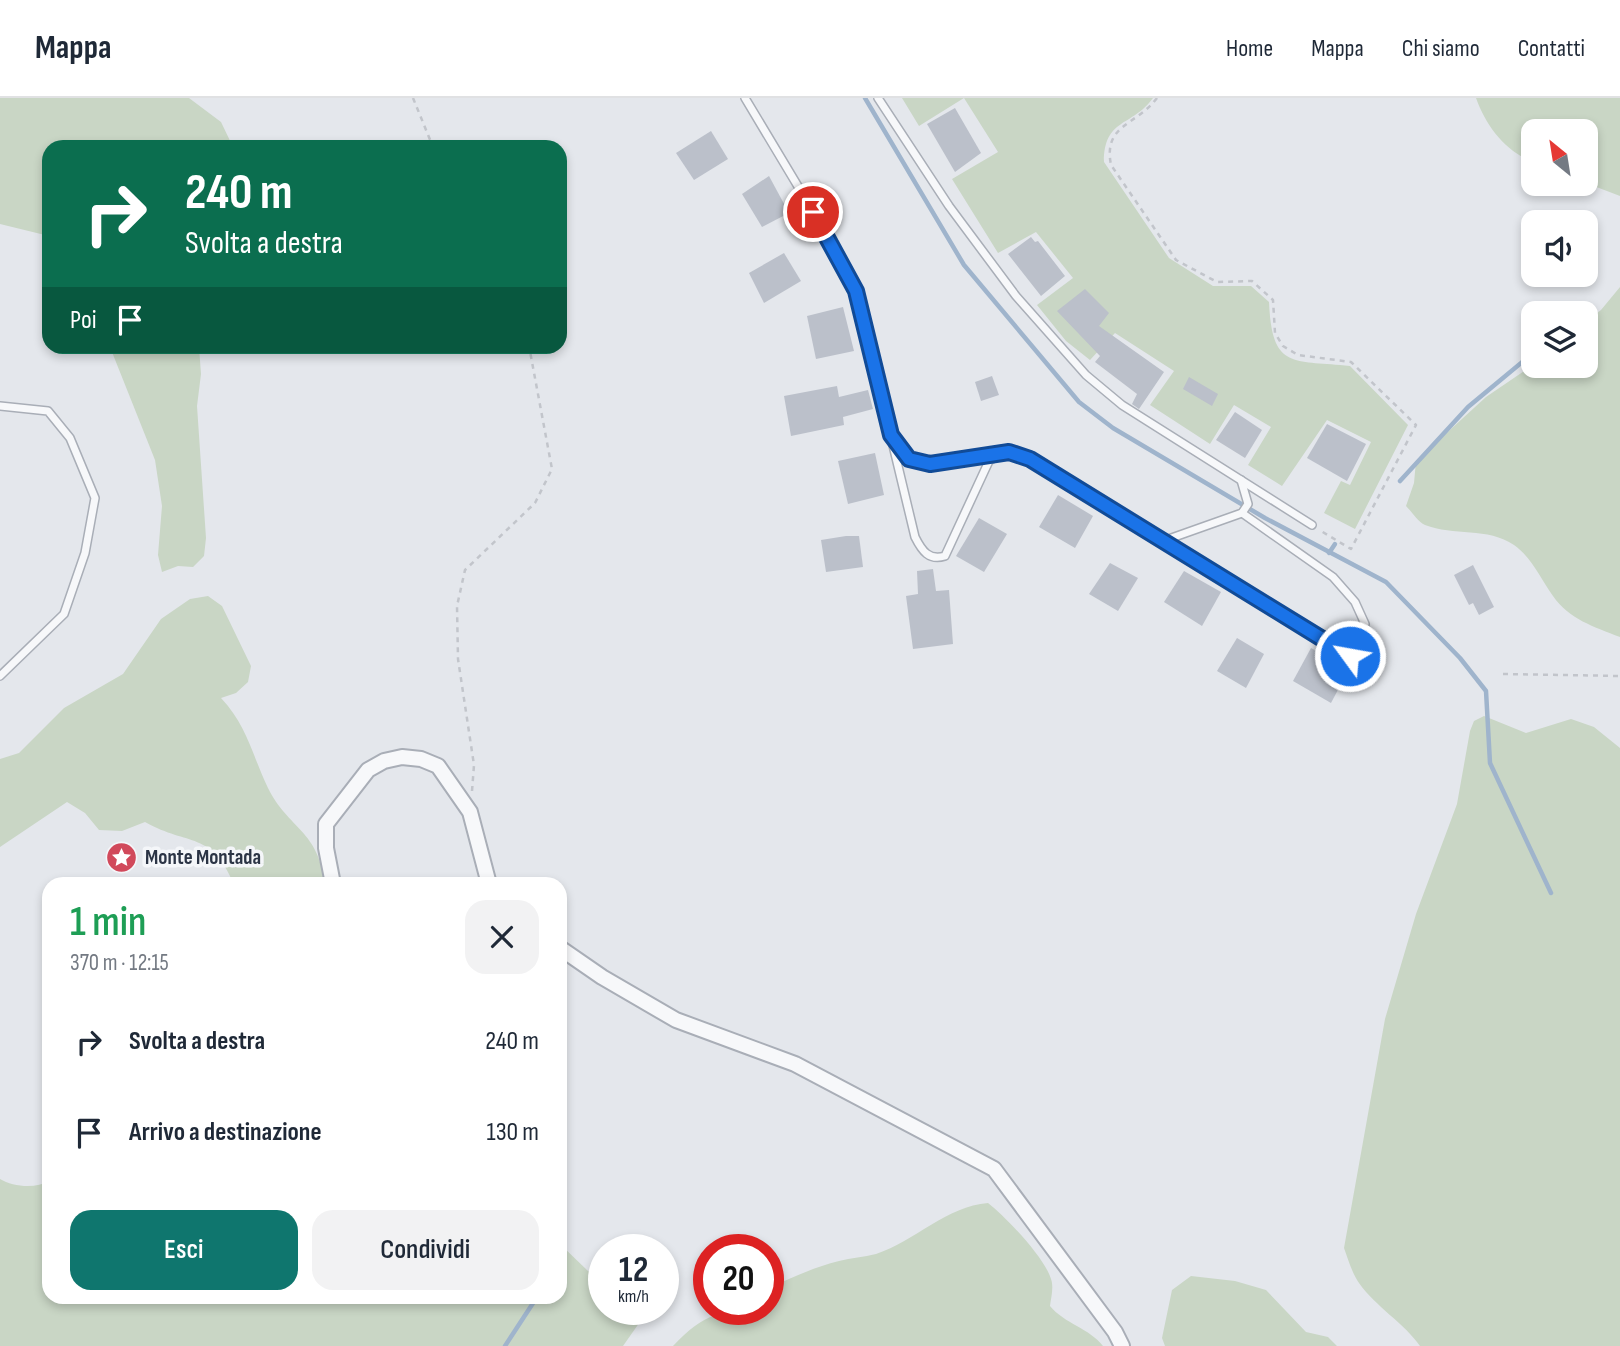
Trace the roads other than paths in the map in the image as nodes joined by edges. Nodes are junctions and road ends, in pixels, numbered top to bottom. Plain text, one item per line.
1 (745, 98) edge
2 (878, 98) edge
3 (0, 406) edge
4 (891, 435) junction
5 (1009, 452) junction
6 (1241, 480) junction
7 (1243, 512) junction
8 (1312, 526) road end
9 (1163, 541) junction
10 (0, 676) edge
11 (332, 877) edge
12 (487, 877) edge
13 (567, 953) edge
14 (1122, 1346) edge

1 - 4 lane
2 - 6 lane
3 - 10 lane
4 - 5 lane
4 - 5 lane
5 - 9 lane
6 - 7 lane
6 - 8 lane
7 - 9 lane
7 - 9 lane
11 - 12 street
13 - 14 street

